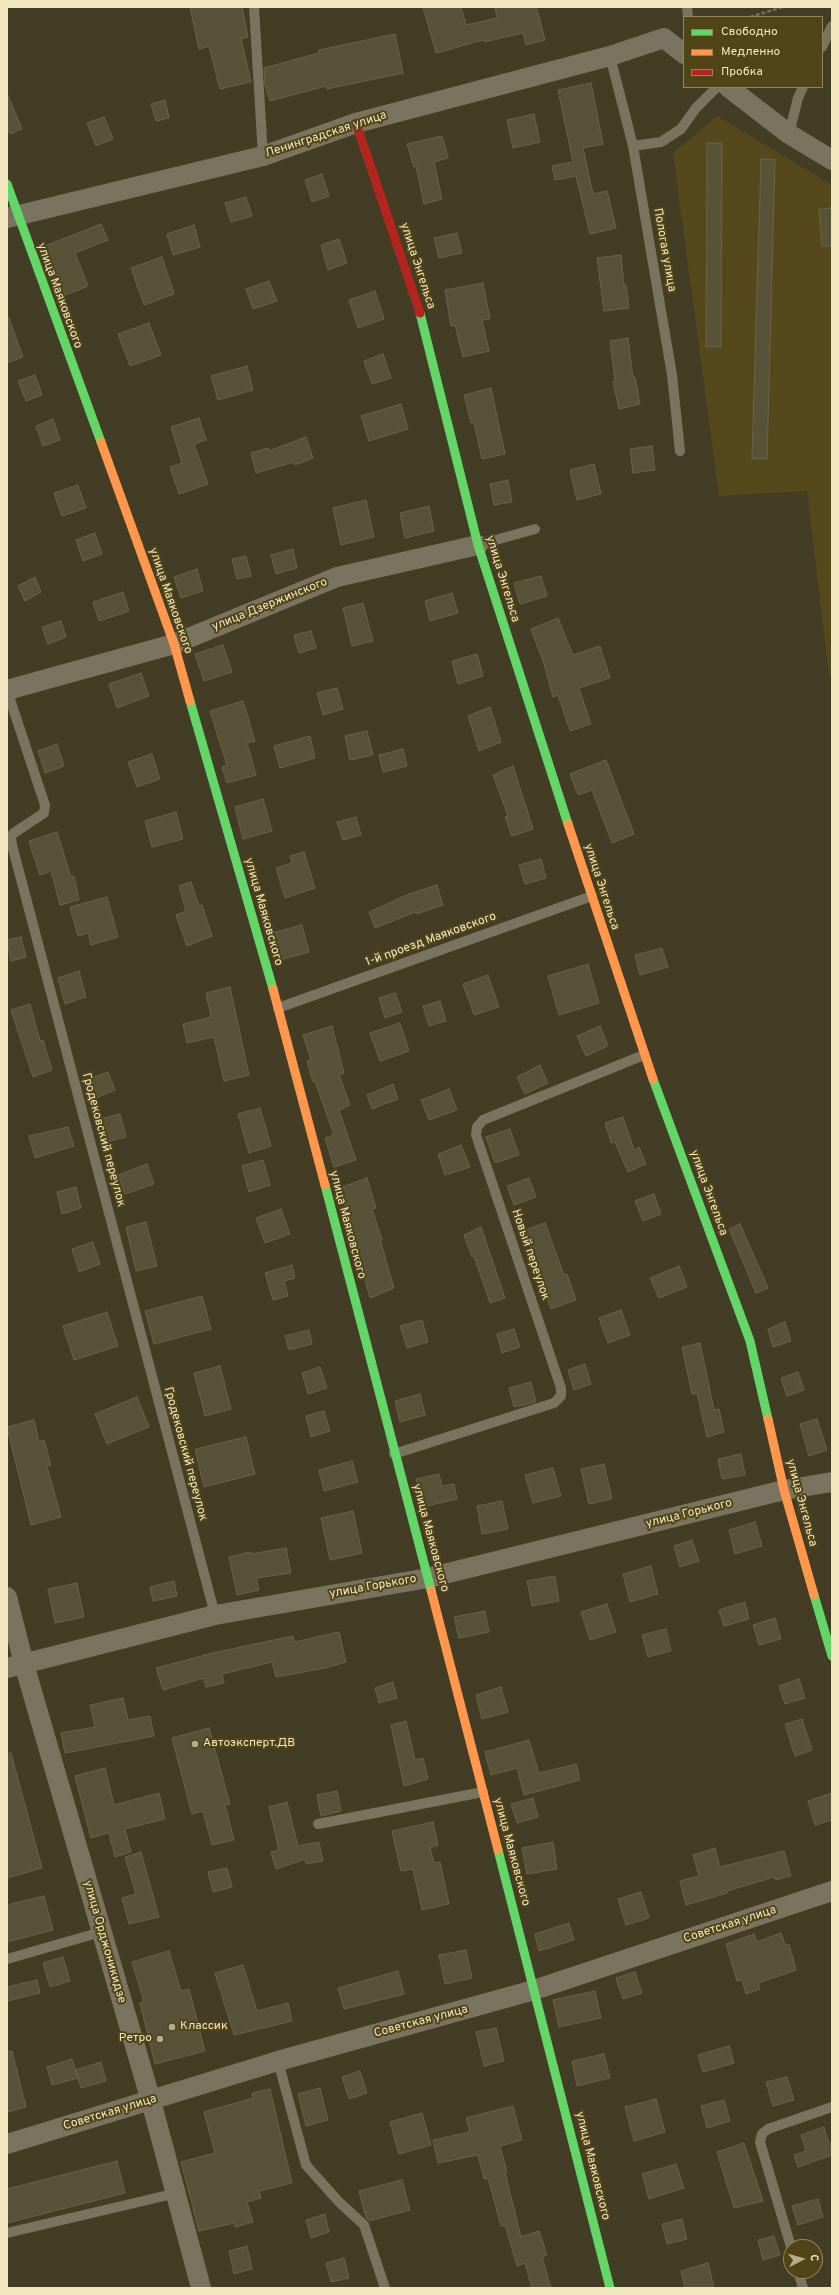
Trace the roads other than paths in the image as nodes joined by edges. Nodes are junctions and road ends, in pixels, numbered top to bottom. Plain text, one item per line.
1 (254, 7) edge
2 (832, 26) edge
3 (823, 45) edge
4 (683, 53) edge
5 (610, 56) junction
6 (715, 88) edge
7 (729, 88) edge
8 (803, 88) edge
9 (356, 123) junction
10 (789, 134) junction
11 (633, 146) junction
12 (263, 156) junction
13 (832, 160) edge
14 (7, 184) edge
15 (12, 217) edge
16 (680, 452) dead end
17 (535, 529) dead end
18 (478, 545) junction
19 (174, 644) junction
20 (7, 690) edge
21 (592, 896) junction
22 (278, 1008) junction
23 (644, 1055) junction
24 (394, 1454) junction
25 (832, 1482) edge
26 (784, 1490) junction
27 (428, 1578) junction
28 (7, 1597) edge
29 (215, 1615) junction
30 (832, 1656) edge
31 (16, 1666) edge
32 (483, 1792) junction
33 (318, 1824) dead end
34 (832, 1891) edge
35 (101, 1932) junction
36 (7, 1959) edge
37 (534, 1990) junction
38 (278, 2061) junction
39 (151, 2101) junction
40 (832, 2107) edge
41 (7, 2144) edge
42 (177, 2193) junction
43 (7, 2233) edge
44 (789, 2239) edge
45 (201, 2288) edge
46 (385, 2288) edge
47 (610, 2288) edge

1 - 12 lane
2 - 3 lane
4 - 5 street, Ленинградская улица
5 - 9 street, Ленинградская улица
5 - 11 lane, Пологая улица
6 - 11 lane
7 - 10 street
8 - 10 lane
9 - 12 street, Ленинградская улица
9 - 18 street, улица Энгельса
10 - 13 street
11 - 16 lane, Пологая улица
12 - 15 street, Ленинградская улица
14 - 15 street, улица Маяковского
15 - 19 street, улица Маяковского
17 - 18 lane, улица Дзержинского
18 - 19 street, улица Дзержинского
18 - 21 street, улица Энгельса
19 - 20 street, улица Дзержинского
19 - 22 street, улица Маяковского
20 - 29 lane, Гродековский переулок
21 - 22 lane, 1-й проезд Маяковского
21 - 23 street, улица Энгельса
22 - 24 street, улица Маяковского
23 - 24 lane, Новый переулок
23 - 26 street, улица Энгельса
24 - 27 street, улица Маяковского
25 - 26 street, улица Горького
26 - 27 street, улица Горького
26 - 30 street, улица Энгельса
27 - 29 street, улица Горького
27 - 32 street, улица Маяковского
28 - 31 street, улица Орджоникидзе
29 - 31 street, улица Горького
31 - 35 street, улица Орджоникидзе
32 - 33 lane
32 - 37 street, улица Маяковского
34 - 37 street, Советская улица
35 - 36 lane
35 - 39 street, улица Орджоникидзе
37 - 38 street, Советская улица
37 - 47 street, улица Маяковского
38 - 39 street, Советская улица
38 - 46 lane
39 - 41 street, Советская улица
39 - 42 street, улица Орджоникидзе
40 - 44 lane
42 - 43 lane
42 - 45 street, улица Орджоникидзе

